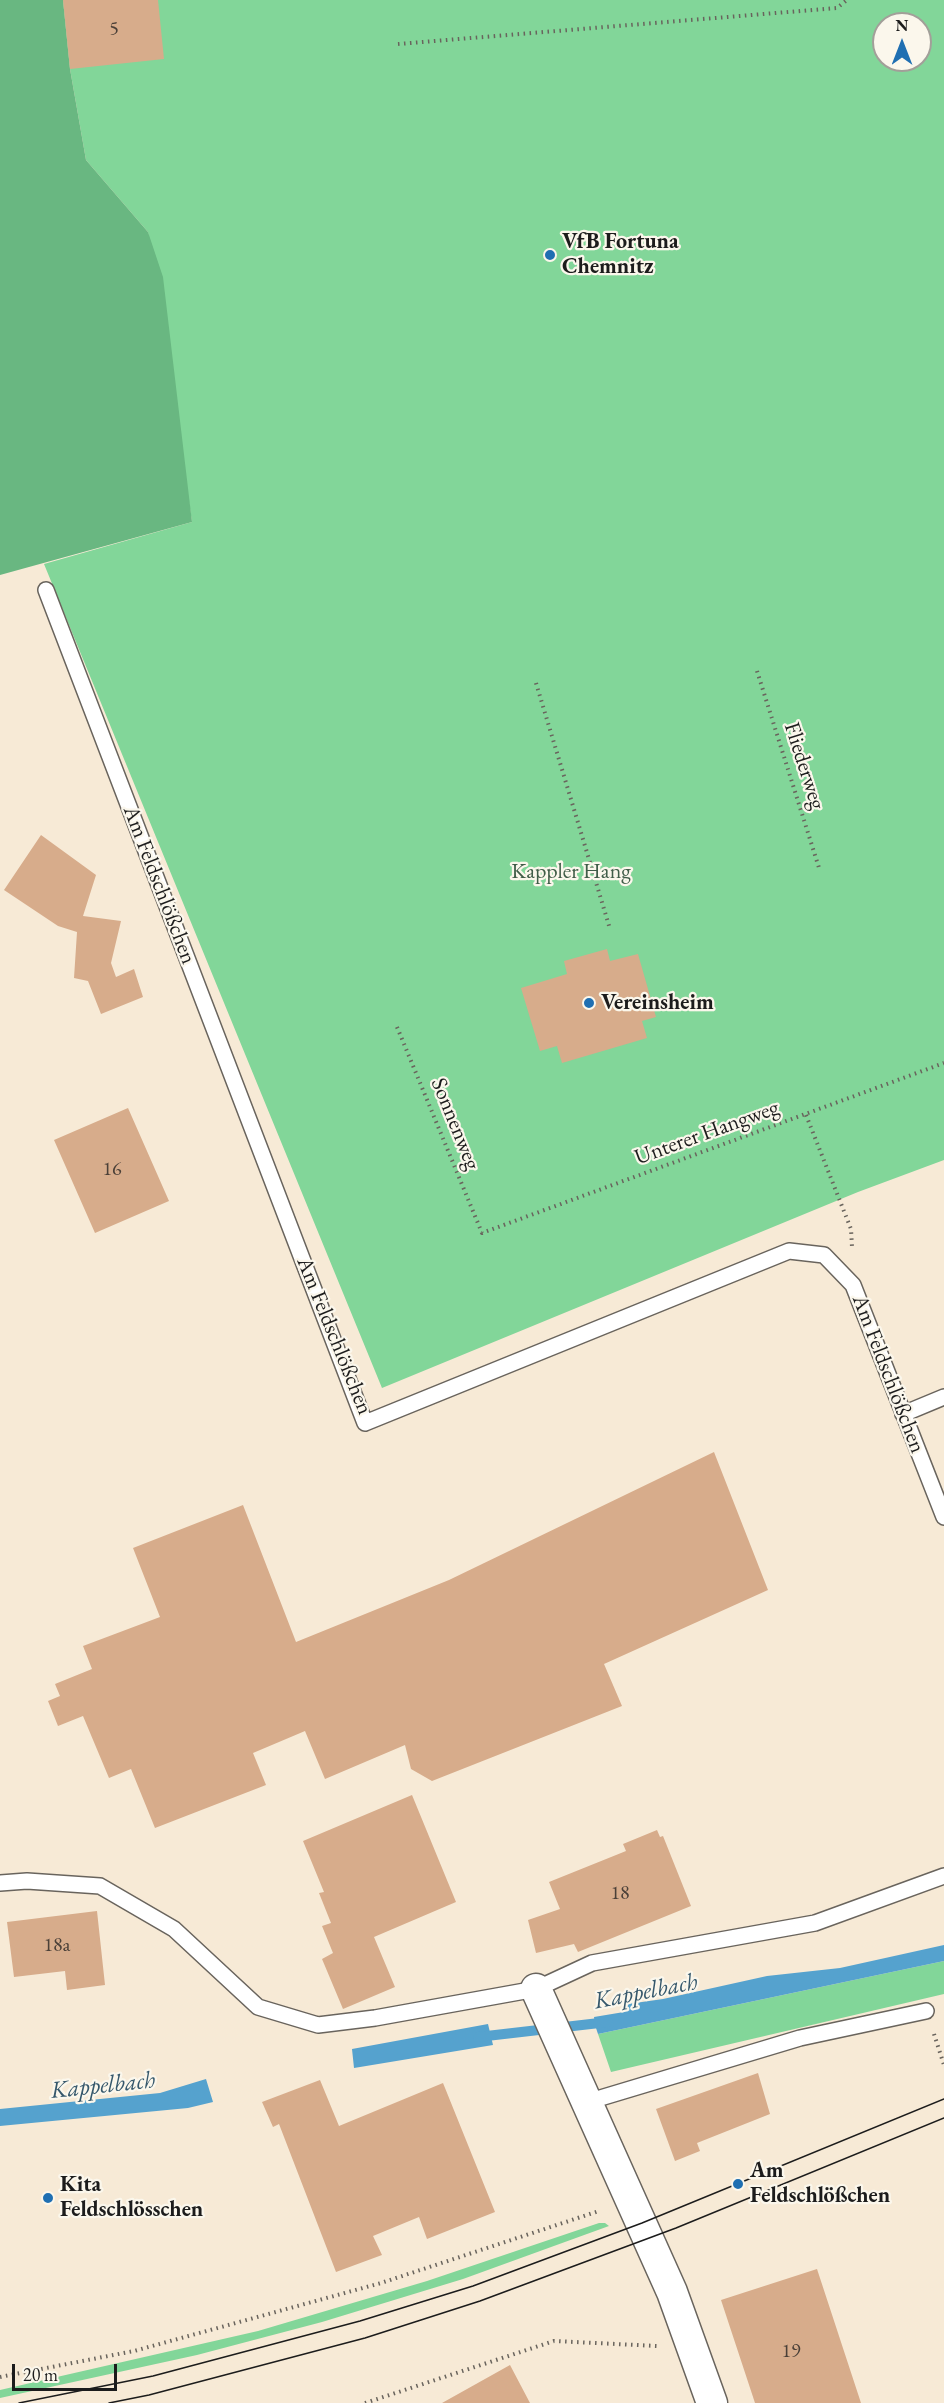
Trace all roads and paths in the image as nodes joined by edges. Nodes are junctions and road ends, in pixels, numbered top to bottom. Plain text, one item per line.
1 (847, 0) edge
2 (398, 44) dead end
3 (46, 590) dead end
4 (757, 671) dead end
5 (536, 683) dead end
6 (820, 871) dead end
7 (610, 929) dead end
8 (397, 1027) dead end
9 (944, 1063) edge
10 (806, 1115) junction
11 (482, 1233) joint
12 (853, 1285) junction
13 (944, 1397) edge
14 (903, 1414) junction
15 (944, 1517) edge
16 (944, 1876) edge
17 (0, 1883) edge
18 (536, 1989) junction
19 (926, 2011) joint
20 (944, 2065) edge
21 (587, 2102) junction
22 (632, 2200) junction
23 (689, 2338) junction
24 (0, 2377) edge
25 (365, 2403) edge
26 (712, 2403) edge

1 - 2 path
3 - 12 lane, Am Feldschlößchen
4 - 6 path, Fliederweg
5 - 7 path
8 - 11 path, Sonnenweg
9 - 10 path, Unterer Hangweg
10 - 11 path, Unterer Hangweg
10 - 12 path
12 - 14 lane, Am Feldschlößchen
13 - 14 lane
14 - 15 lane, Am Feldschlößchen
16 - 18 lane
17 - 18 lane
18 - 21 street
19 - 20 path
19 - 21 lane
21 - 22 street
22 - 23 street
22 - 24 path
23 - 25 path
23 - 26 street

